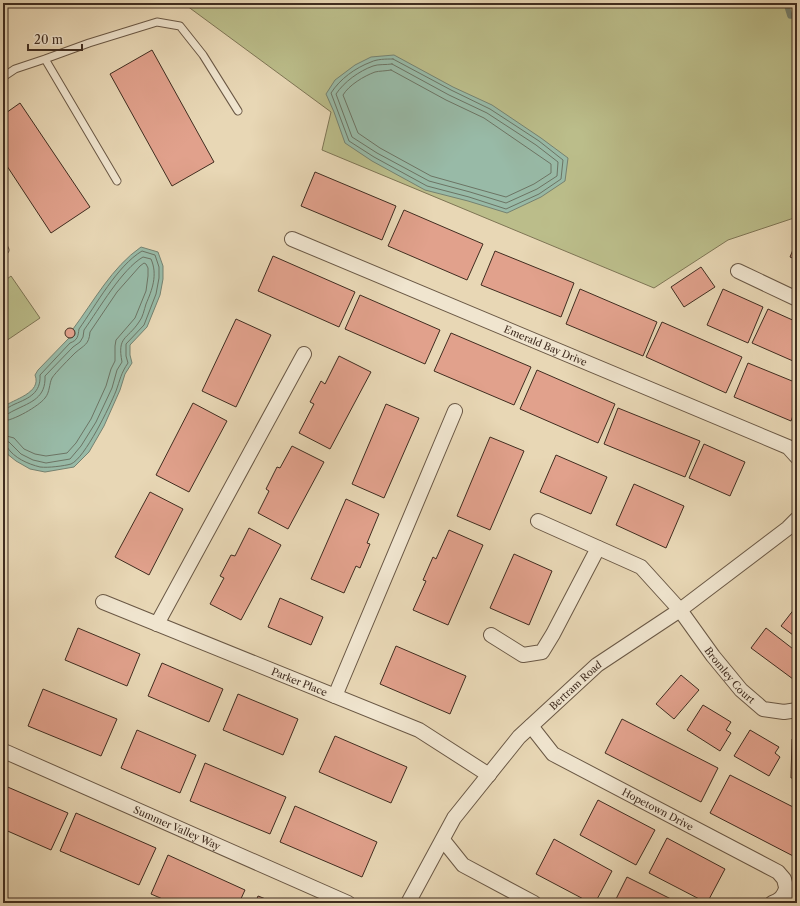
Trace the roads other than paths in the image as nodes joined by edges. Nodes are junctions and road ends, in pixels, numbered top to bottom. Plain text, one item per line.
1 (45, 59) junction
2 (3, 76) edge
3 (238, 111) dead end
4 (117, 181) dead end
5 (292, 239) dead end
6 (738, 271) dead end
7 (797, 299) edge
8 (304, 354) dead end
9 (455, 411) dead end
10 (797, 457) edge
11 (797, 519) edge
12 (538, 521) dead end
13 (598, 548) junction
14 (103, 602) dead end
15 (680, 610) junction
16 (157, 624) junction
17 (491, 635) dead end
18 (335, 696) junction
19 (797, 710) edge
20 (532, 726) junction
21 (6, 752) dead end
22 (489, 775) junction
23 (443, 840) junction
24 (786, 889) junction
25 (348, 903) edge
26 (408, 903) edge
27 (534, 903) edge
28 (772, 903) edge
29 (790, 903) edge

1 - 2 lane
1 - 3 lane
1 - 4 lane
5 - 10 street, Emerald Bay Drive
6 - 7 street
8 - 16 street
9 - 18 street
11 - 15 street, Bertram Road
12 - 13 street, Bromley Court
13 - 15 street, Bromley Court
13 - 17 street
14 - 16 street, Parker Place
15 - 19 street, Bromley Court
15 - 20 street, Bertram Road
16 - 18 street, Parker Place
18 - 22 street, Parker Place
20 - 22 street, Bertram Road
20 - 24 street, Hopetown Drive
21 - 25 street, Summer Valley Way
22 - 23 street, Bertram Road
23 - 26 street, Bertram Road
23 - 27 street
24 - 28 street
24 - 29 street, Hopetown Drive

